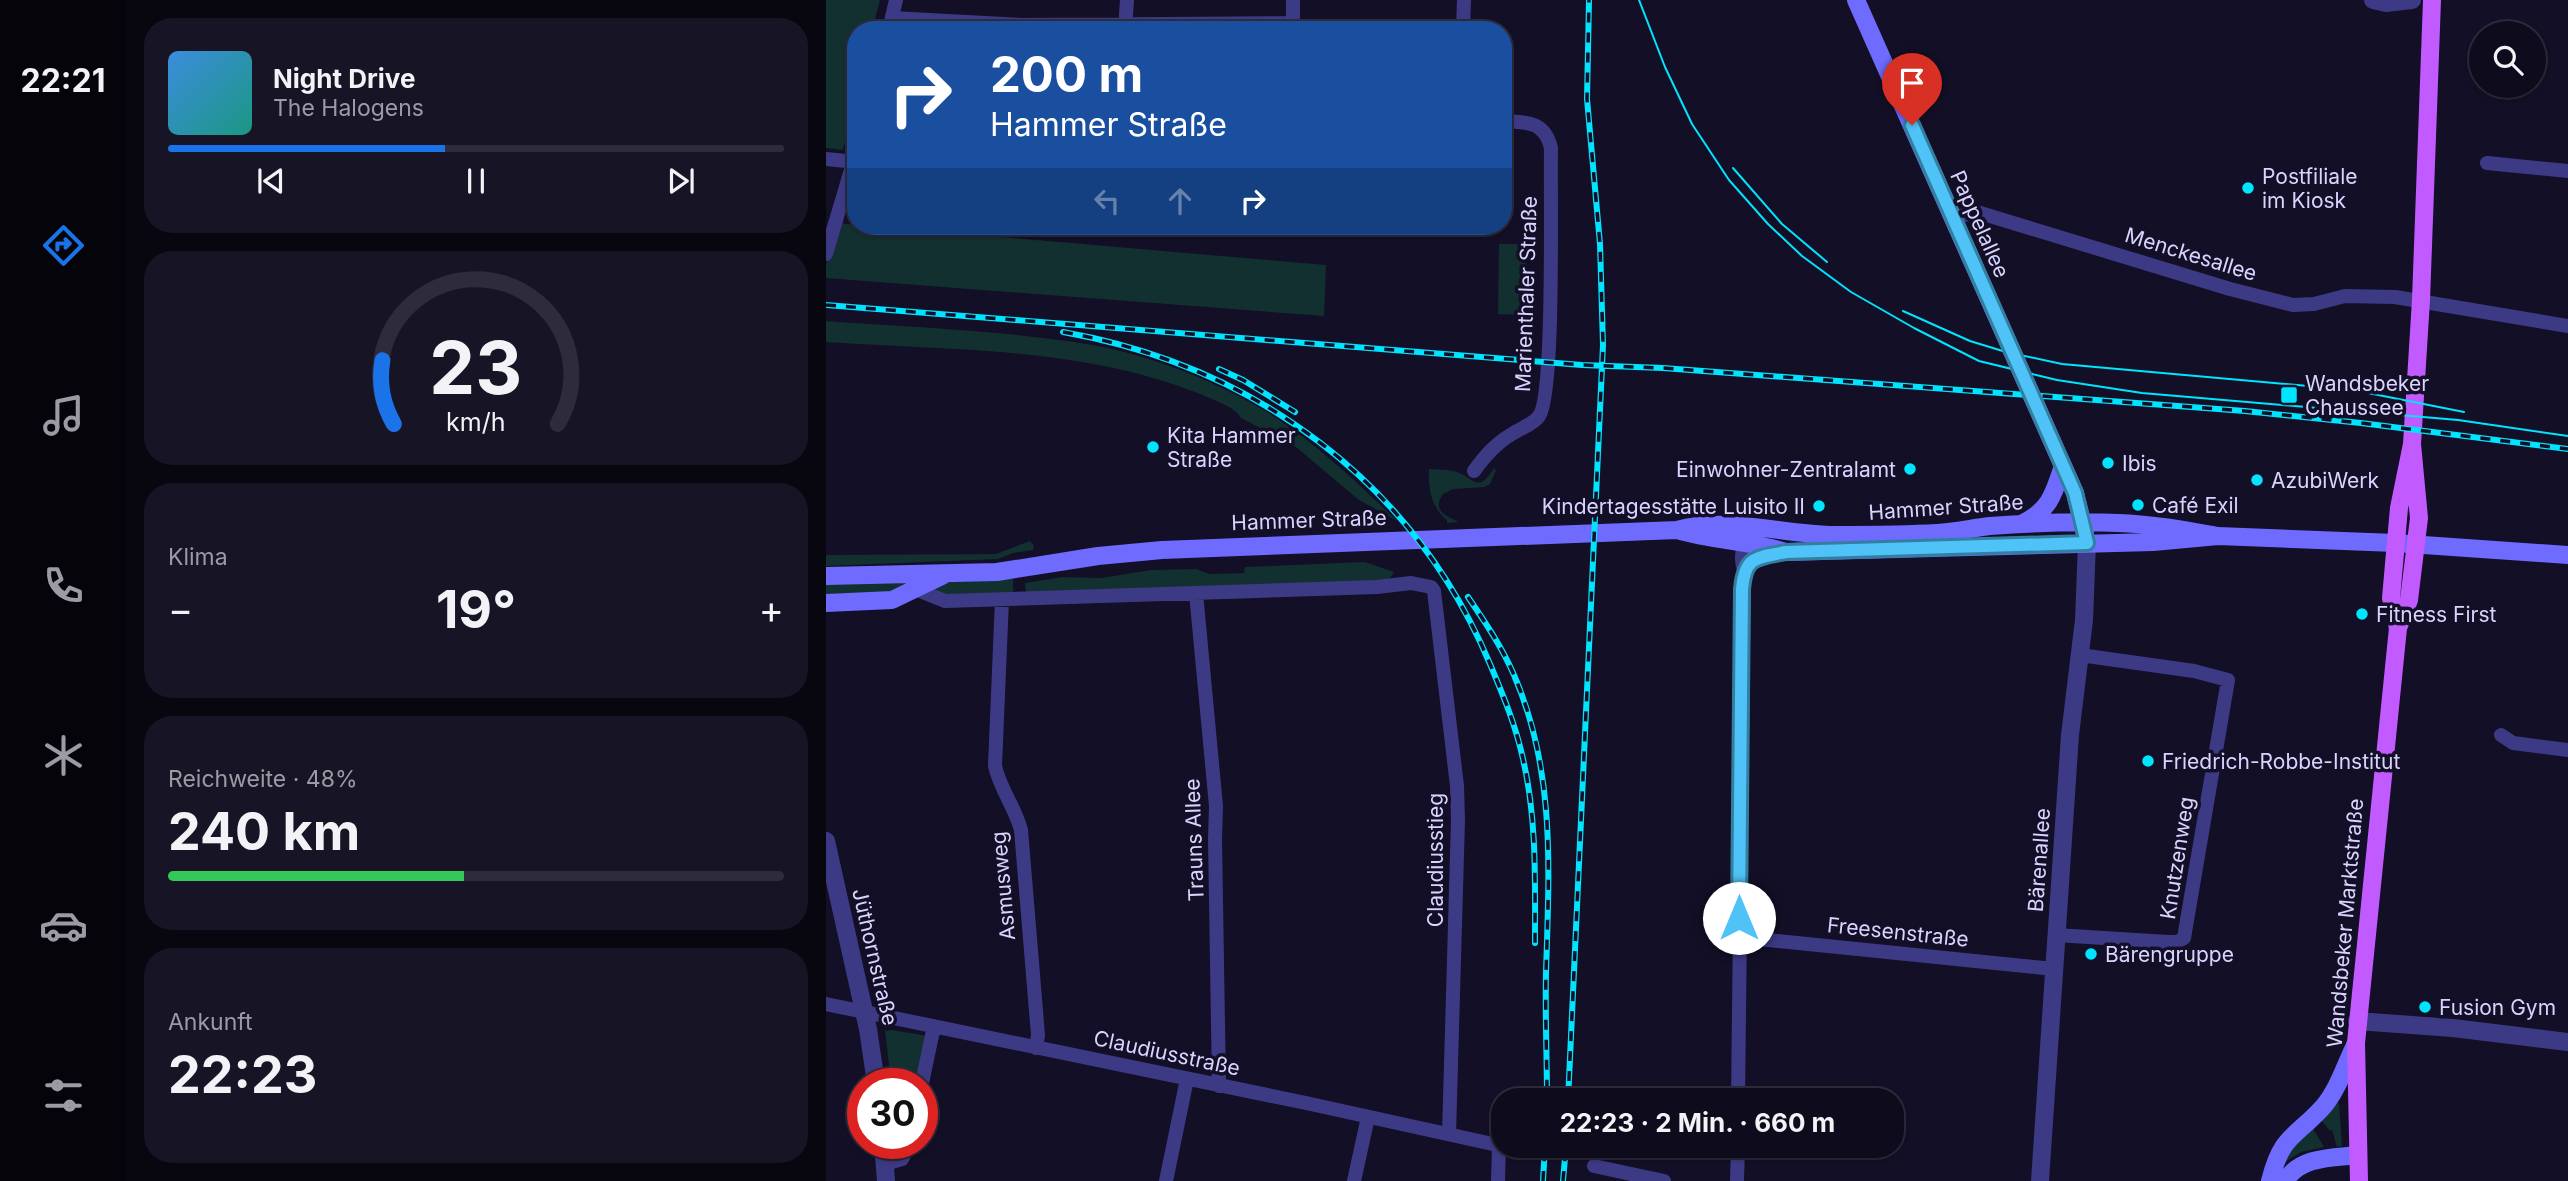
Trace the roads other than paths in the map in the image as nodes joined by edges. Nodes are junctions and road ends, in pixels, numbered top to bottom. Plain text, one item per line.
1 (896, 0) edge
2 (1127, 0) edge
3 (1293, 0) edge
4 (1464, 0) edge
5 (1856, 0) edge
6 (2373, 0) edge
7 (2412, 0) edge
8 (2432, 0) edge
9 (892, 21) edge
10 (1125, 21) edge
11 (1293, 21) edge
12 (1463, 21) edge
13 (1512, 122) edge
14 (826, 159) edge
15 (847, 159) edge
16 (2487, 163) dead end
17 (2568, 171) edge
18 (847, 185) edge
19 (1952, 218) junction
20 (826, 254) edge
21 (2421, 300) junction
22 (2568, 326) edge
23 (2412, 444) junction
24 (2063, 466) junction
25 (1474, 471) dead end
26 (2083, 522) junction
27 (2021, 525) junction
28 (1677, 530) junction
29 (1772, 530) junction
30 (2218, 536) junction
31 (2087, 543) junction
32 (2395, 543) junction
33 (1745, 544) junction
34 (2416, 544) junction
35 (1786, 552) junction
36 (2568, 555) edge
37 (1744, 570) junction
38 (944, 575) junction
39 (826, 576) edge
40 (915, 589) junction
41 (1196, 593) junction
42 (1002, 599) junction
43 (826, 603) edge
44 (2398, 628) junction
45 (2080, 655) junction
46 (2501, 734) dead end
47 (2568, 750) edge
48 (826, 841) edge
49 (2056, 935) junction
50 (1739, 937) junction
51 (2054, 969) junction
52 (826, 1004) edge
53 (865, 1013) junction
54 (2357, 1021) junction
55 (934, 1026) junction
56 (2568, 1042) edge
57 (2356, 1043) junction
58 (1036, 1048) junction
59 (874, 1068) edge
60 (925, 1068) edge
61 (1187, 1079) junction
62 (1219, 1086) junction
63 (1738, 1088) edge
64 (1367, 1116) junction
65 (1449, 1135) junction
66 (1491, 1144) edge
67 (2358, 1155) junction
68 (1499, 1158) edge
69 (1738, 1158) edge
70 (902, 1159) edge
71 (1594, 1166) dead end
72 (886, 1172) edge
73 (1166, 1181) edge
74 (1354, 1181) edge
75 (1498, 1181) edge
76 (1664, 1181) edge
77 (1737, 1181) edge
78 (2040, 1181) edge
79 (2270, 1181) edge
80 (2285, 1181) edge
81 (2360, 1181) edge

1 - 9 street
2 - 10 street
3 - 11 street
4 - 12 street
5 - 19 main road, Pappelallee
6 - 7 street
8 - 21 main road
13 - 25 street, Marienthaler Straße
14 - 15 street
16 - 17 street
18 - 20 street
19 - 21 street, Menckesallee
19 - 24 main road, Pappelallee
21 - 22 street, Menckesallee
21 - 23 main road
23 - 32 main road, Wandsbeker Marktstraße
23 - 34 main road, Wandsbeker Marktstraße
24 - 26 main road, Pappelallee
24 - 27 main road
26 - 27 main road, Hammer Straße
26 - 30 main road, Hammer Straße
26 - 31 main road, Pappelallee
27 - 29 main road, Hammer Straße
28 - 29 main road, Hammer Straße
28 - 33 main road, Hammer Straße
28 - 38 main road, Hammer Straße
29 - 33 street
30 - 31 main road, Hammer Straße
30 - 32 main road, Hammer Straße
31 - 35 main road, Hammer Straße
31 - 45 street, Bärenallee
32 - 34 main road, Hammer Straße
32 - 44 main road, Wandsbeker Marktstraße
33 - 35 main road, Hammer Straße
33 - 37 street
34 - 36 main road, Hammer Straße
34 - 44 main road, Wandsbeker Marktstraße
35 - 37 street, Hammer Straße
37 - 50 street
38 - 39 main road, Hammer Straße
38 - 40 main road, Hammer Straße
40 - 42 street
40 - 43 main road, Hammer Straße
41 - 42 street
41 - 62 street, Trauns Allee
41 - 65 street, Claudiusstieg
42 - 58 street, Asmusweg
44 - 54 main road, Wandsbeker Marktstraße
45 - 49 street, Bärenallee
45 - 49 street, Knutzenweg
46 - 47 street
48 - 53 street, Jüthornstraße
49 - 51 street, Bärenallee
50 - 51 street, Freesenstraße
50 - 63 street
51 - 78 street, Bärenallee
52 - 53 street, Claudiusstraße
53 - 55 street, Claudiusstraße
53 - 59 street, Jüthornstraße
54 - 56 street
54 - 57 main road, Wandsbeker Marktstraße
55 - 58 street, Claudiusstraße
55 - 60 street, Jüthornstraße
57 - 67 main road, Wandsbeker Marktstraße
57 - 79 main road
58 - 61 street, Claudiusstraße
61 - 62 street, Claudiusstraße
61 - 73 street
62 - 64 street, Claudiusstraße
64 - 65 street, Claudiusstraße
64 - 74 street
65 - 66 street, Claudiusstraße
67 - 80 main road
67 - 81 main road, Wandsbeker Marktstraße
68 - 75 street
69 - 77 street
70 - 72 street
71 - 76 street

